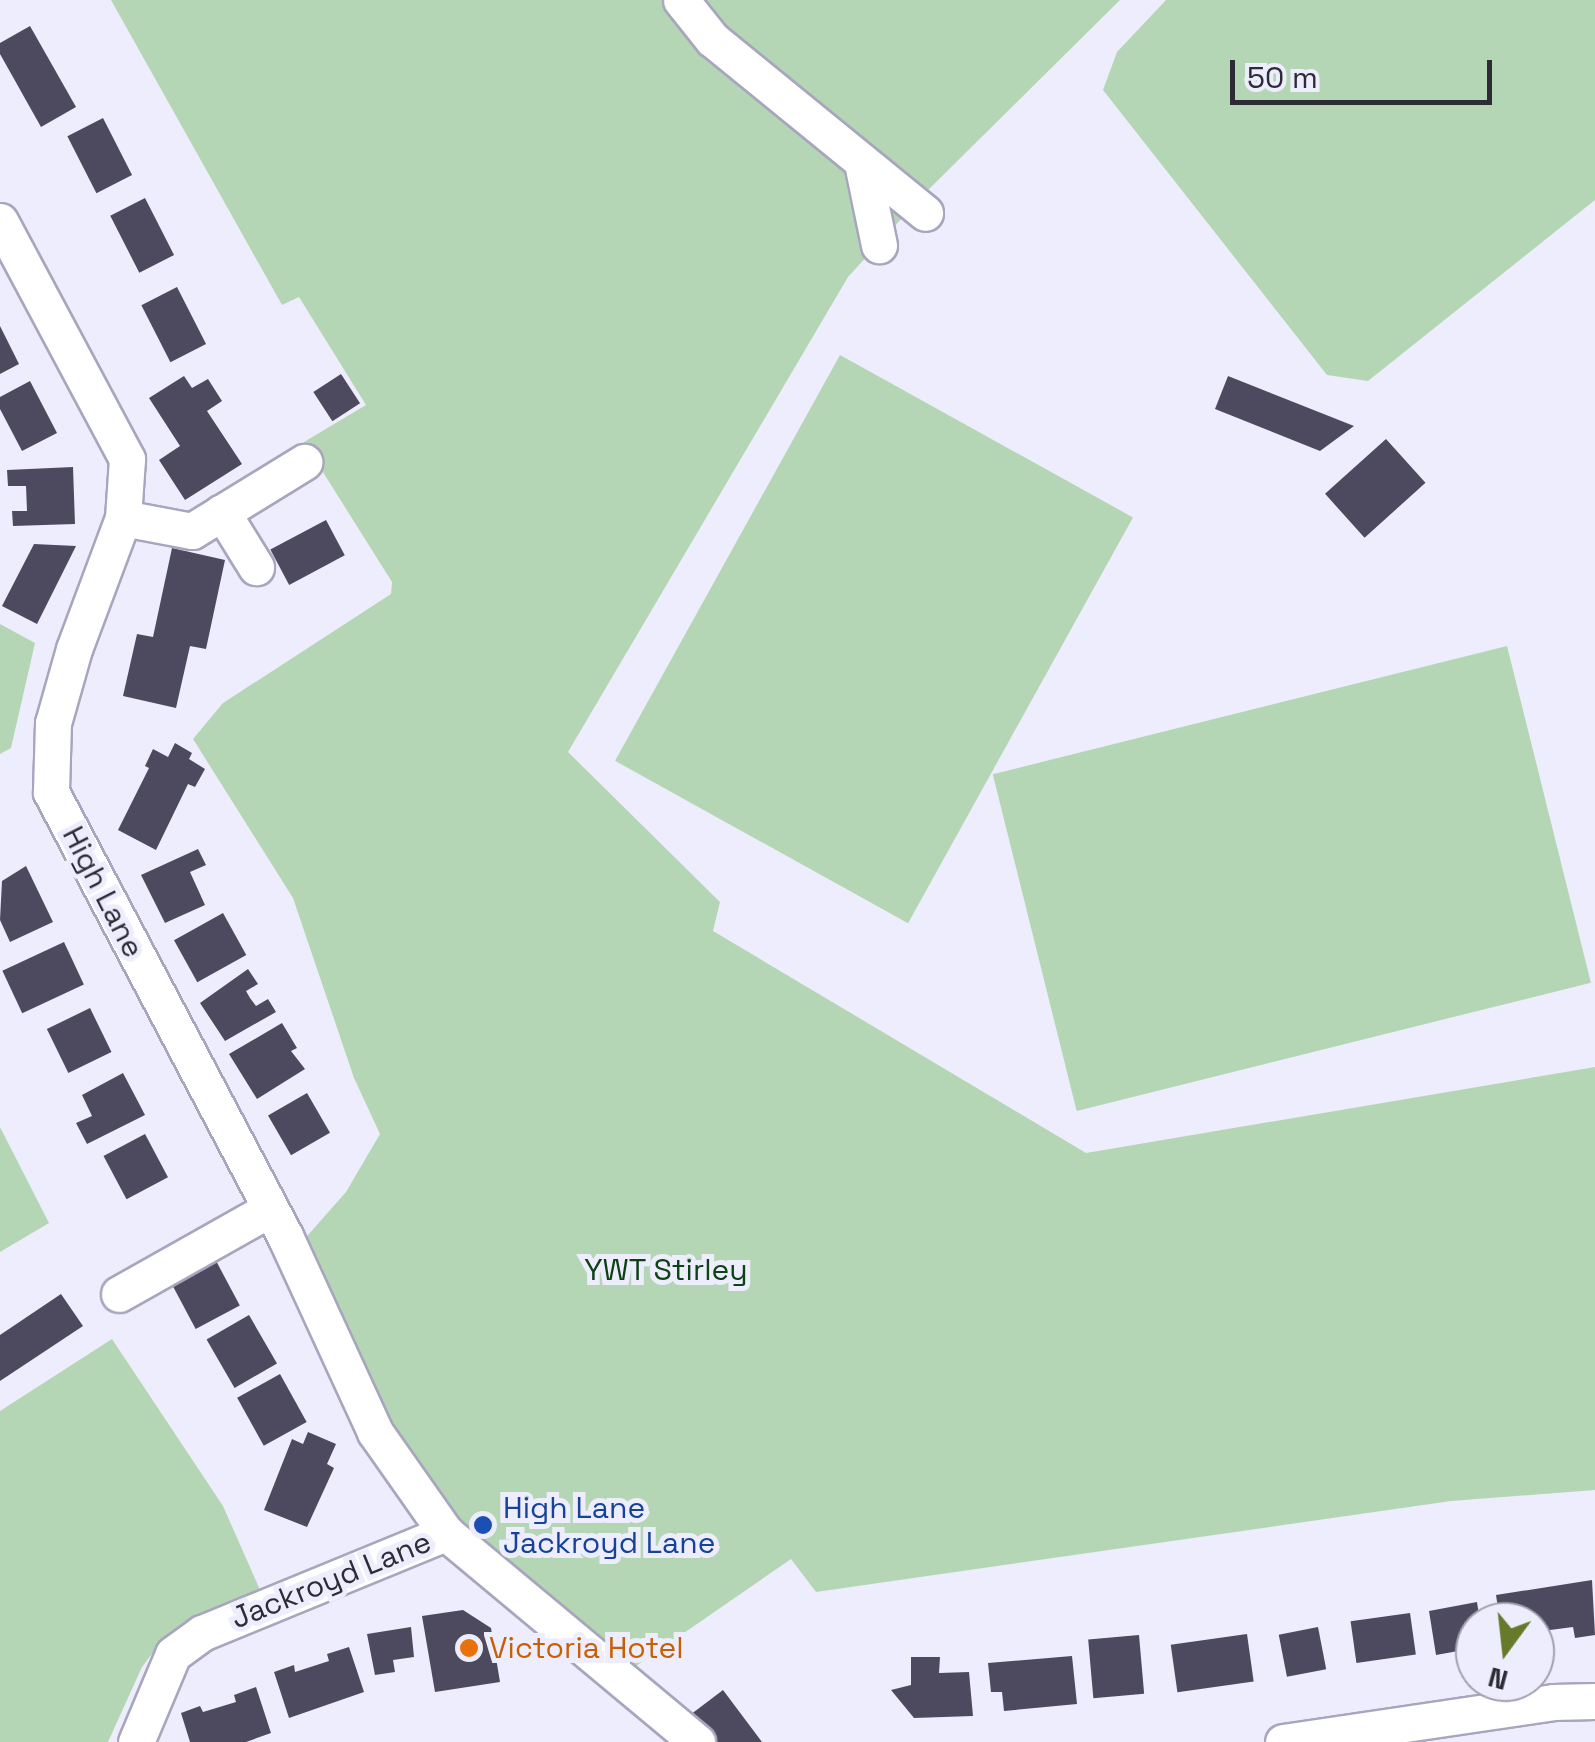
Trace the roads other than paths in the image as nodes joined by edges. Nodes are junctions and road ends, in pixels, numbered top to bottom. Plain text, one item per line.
1 (681, 0) edge
2 (862, 163) junction
3 (925, 214) dead end
4 (0, 221) edge
5 (879, 245) dead end
6 (304, 462) dead end
7 (222, 512) junction
8 (123, 518) junction
9 (256, 566) dead end
10 (268, 1210) junction
11 (118, 1294) dead end
12 (446, 1533) junction
13 (1595, 1701) edge
14 (136, 1742) edge
15 (697, 1742) edge
16 (1283, 1742) edge

1 - 2 street
2 - 3 street
2 - 5 street
4 - 8 street, High Lane
6 - 7 street
7 - 8 street
7 - 9 street
8 - 10 street, High Lane
10 - 11 street
10 - 12 street, High Lane
12 - 14 street, Jackroyd Lane
12 - 15 street, Jackroyd Lane
13 - 16 street

